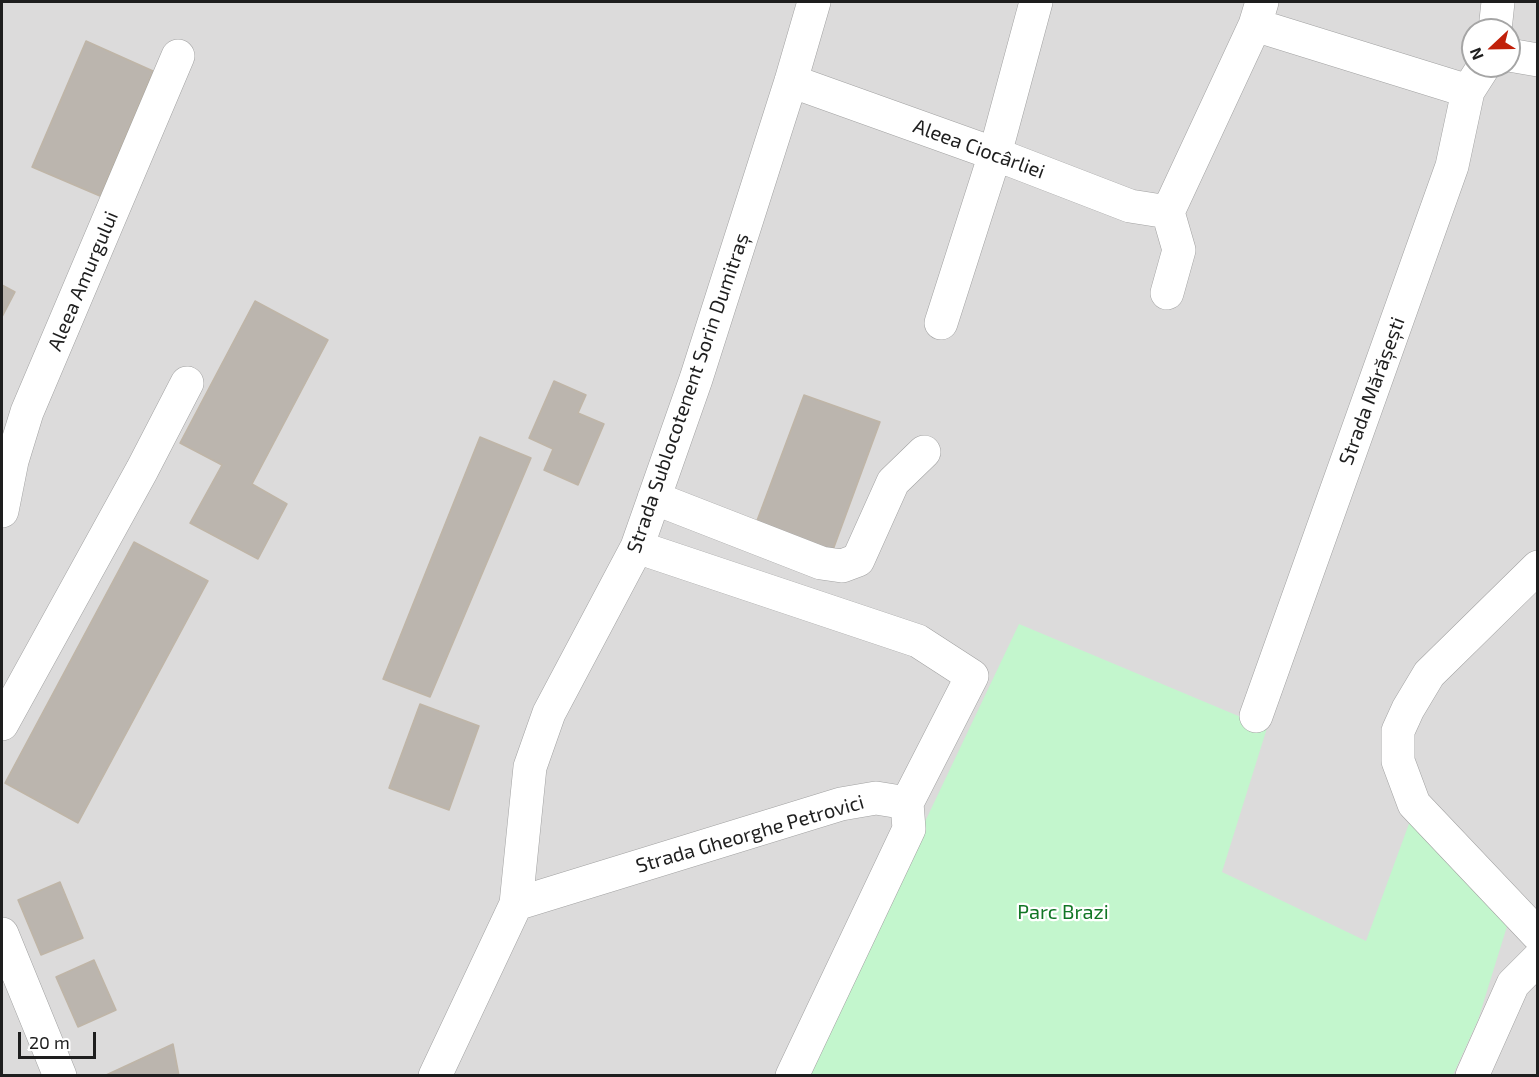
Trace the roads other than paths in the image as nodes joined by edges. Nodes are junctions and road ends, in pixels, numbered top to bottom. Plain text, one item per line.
1 (814, 2) edge
2 (1036, 2) edge
3 (1498, 2) edge
4 (1259, 13) edge
5 (1496, 18) edge
6 (178, 56) dead end
7 (1521, 57) edge
8 (1538, 60) edge
9 (1476, 79) edge
10 (791, 81) junction
11 (995, 154) junction
12 (1168, 212) junction
13 (1167, 294) dead end
14 (941, 323) dead end
15 (187, 383) dead end
16 (924, 452) dead end
17 (654, 498) junction
18 (2, 511) edge
19 (637, 547) junction
20 (1538, 567) edge
21 (1256, 716) dead end
22 (2, 724) edge
23 (907, 803) junction
24 (516, 904) junction
25 (2, 934) edge
26 (1538, 935) edge
27 (1538, 959) edge
28 (60, 1076) edge
29 (435, 1076) edge
30 (792, 1076) edge
31 (1472, 1076) edge

1 - 10 street, Strada Sublocotenent Sorin Dumitraș
2 - 11 street
3 - 5 street
4 - 9 street
4 - 12 street
6 - 18 street, Aleea Amurgului
7 - 8 street
9 - 21 street, Strada Mărășești
10 - 11 street, Aleea Ciocârliei
10 - 17 street, Strada Sublocotenent Sorin Dumitraș
11 - 12 street, Aleea Ciocârliei
11 - 14 street
12 - 13 street
15 - 22 street
16 - 17 street
17 - 19 street, Strada Sublocotenent Sorin Dumitraș
19 - 23 street
19 - 24 street, Strada Sublocotenent Sorin Dumitraș
20 - 26 street
23 - 24 street, Strada Gheorghe Petrovici
23 - 30 street
24 - 29 street, Strada Sublocotenent Sorin Dumitraș
25 - 28 street
27 - 31 street

